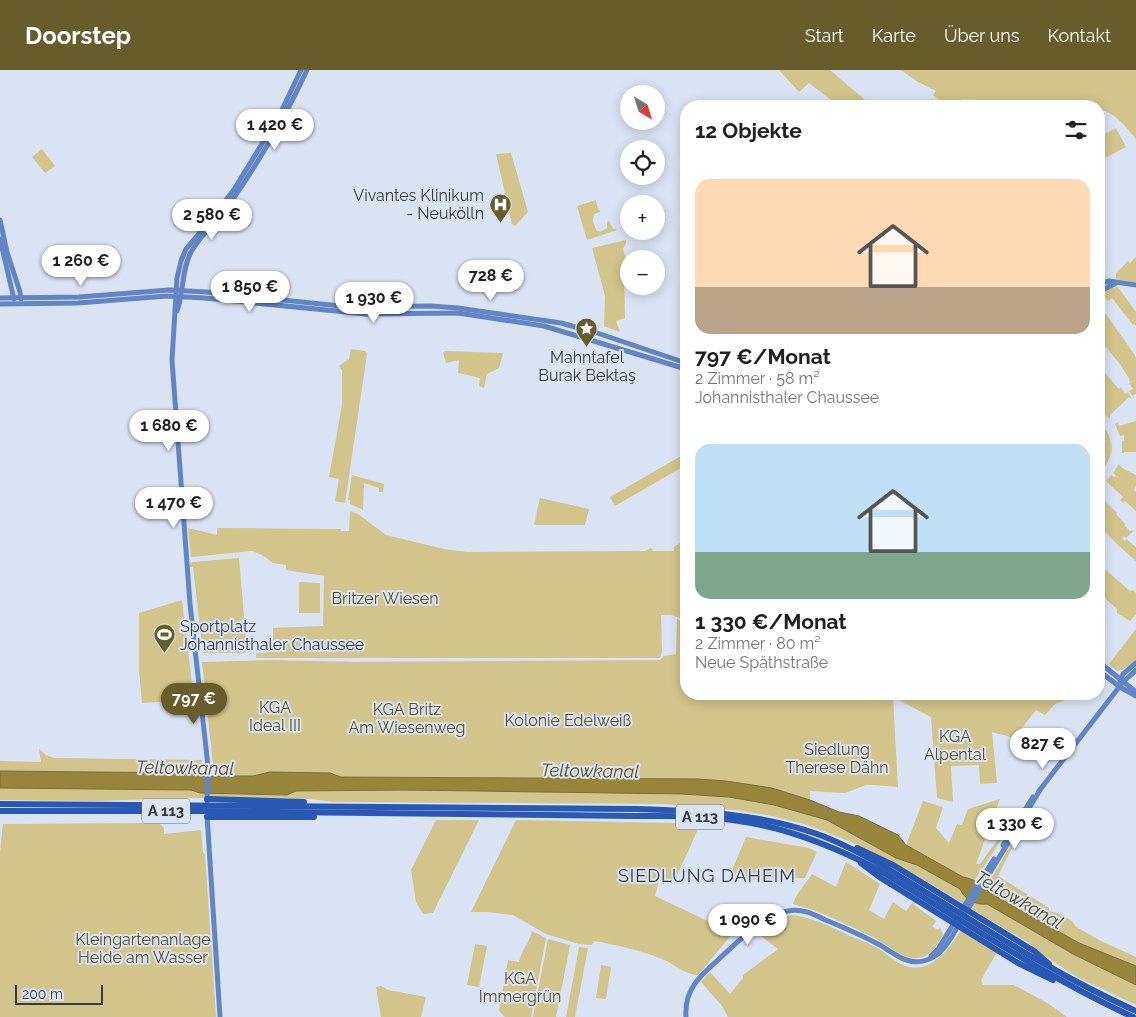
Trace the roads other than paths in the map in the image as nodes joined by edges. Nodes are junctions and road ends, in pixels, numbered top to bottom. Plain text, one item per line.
1 (301, 70) edge
2 (307, 70) edge
3 (0, 220) edge
4 (0, 239) edge
5 (1105, 282) edge
6 (1116, 283) junction
7 (1136, 285) edge
8 (1105, 289) edge
9 (178, 294) junction
10 (206, 295) junction
11 (0, 298) edge
12 (18, 301) junction
13 (0, 304) edge
14 (680, 361) edge
15 (680, 366) edge
16 (1136, 663) edge
17 (1105, 668) edge
18 (1136, 670) edge
19 (1105, 674) edge
20 (1121, 683) junction
21 (1136, 694) edge
22 (207, 799) junction
23 (0, 804) edge
24 (311, 806) junction
25 (0, 811) edge
26 (332, 813) junction
27 (208, 816) junction
28 (846, 846) junction
29 (860, 860) junction
30 (966, 908) junction
31 (956, 924) junction
32 (1051, 967) junction
33 (1062, 981) junction
34 (1136, 1011) edge
35 (1131, 1016) edge
36 (220, 1017) edge
37 (686, 1017) edge

1 - 9 main road
2 - 9 main road
3 - 12 main road
4 - 12 main road
5 - 6 main road
6 - 7 main road
6 - 8 main road
9 - 10 main road
9 - 12 main road
9 - 22 main road
10 - 14 main road
10 - 15 main road
11 - 12 main road
12 - 13 main road
16 - 20 main road
17 - 20 main road
18 - 20 main road
19 - 20 main road
20 - 21 main road
20 - 30 main road
22 - 24 highway
22 - 27 main road
23 - 24 highway, A 113
24 - 28 highway, A 113
25 - 26 highway, A 113
26 - 27 highway
26 - 29 highway, A 113
27 - 36 main road
28 - 30 highway
28 - 32 highway, A 113
29 - 31 highway
29 - 33 highway, A 113
30 - 31 main road
30 - 32 highway
31 - 33 highway
31 - 37 main road
32 - 34 highway, A 113
33 - 35 highway, A 113

